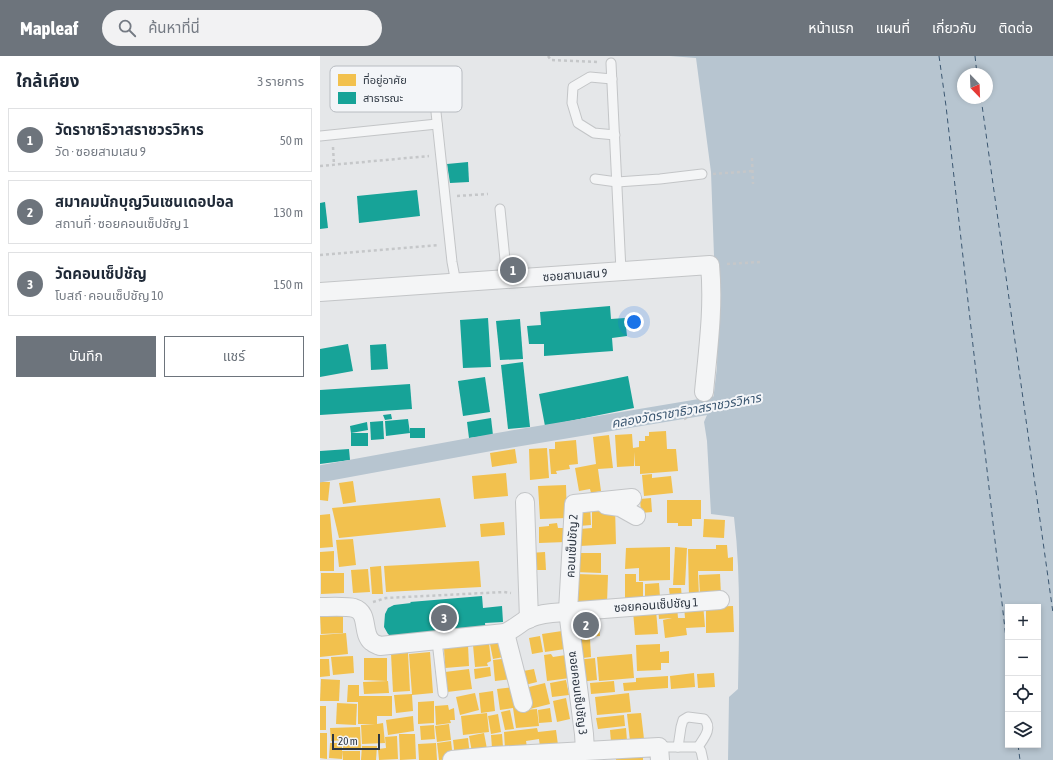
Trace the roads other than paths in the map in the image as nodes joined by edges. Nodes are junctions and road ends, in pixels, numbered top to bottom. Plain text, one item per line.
1 (611, 63) road end
2 (612, 79) junction
3 (436, 112) dead end
4 (437, 124) junction
5 (615, 135) junction
6 (320, 136) edge
7 (702, 174) road end
8 (595, 179) dead end
9 (617, 182) junction
10 (500, 209) dead end
11 (621, 271) junction
12 (507, 280) junction
13 (456, 283) junction
14 (320, 292) edge
15 (704, 392) dead end
16 (632, 498) dead end
17 (596, 501) junction
18 (525, 502) dead end
19 (636, 516) dead end
20 (720, 600) dead end
21 (320, 607) edge
22 (568, 611) junction
23 (529, 619) junction
24 (505, 633) junction
25 (437, 641) junction
26 (443, 693) dead end
27 (523, 703) dead end
28 (678, 747) junction
29 (698, 747) junction
30 (575, 754) edge
31 (660, 754) edge
32 (452, 760) edge
33 (703, 760) edge

1 - 2 lane
2 - 5 lane
2 - 5 lane
3 - 4 lane
4 - 6 lane
4 - 13 lane
5 - 9 lane
7 - 9 lane
8 - 9 lane
9 - 11 lane
10 - 12 lane
11 - 12 street, ซอยสามเสน 9
11 - 15 street, ซอยสามเสน 9
12 - 13 street, ซอยสามเสน 9
13 - 14 street, ซอยสามเสน 9
16 - 17 street, คอนเซ็ปชัญ 2
17 - 19 street, คอนเซ็ปชัญ 2
17 - 22 street, คอนเซ็ปชัญ 2
18 - 23 street
20 - 22 street, ซอยคอนเซ็ปชัญ 1
21 - 25 street
22 - 23 street, ซอยคอนเซ็ปชัญ 1
22 - 30 street, ซอยคอนเซ็ปชัญ 3
23 - 24 street, ซอยคอนเซ็ปชัญ 1
24 - 25 street
24 - 27 street
25 - 26 lane
28 - 29 lane
28 - 29 lane
28 - 31 lane
29 - 33 lane
30 - 31 street
30 - 32 street

